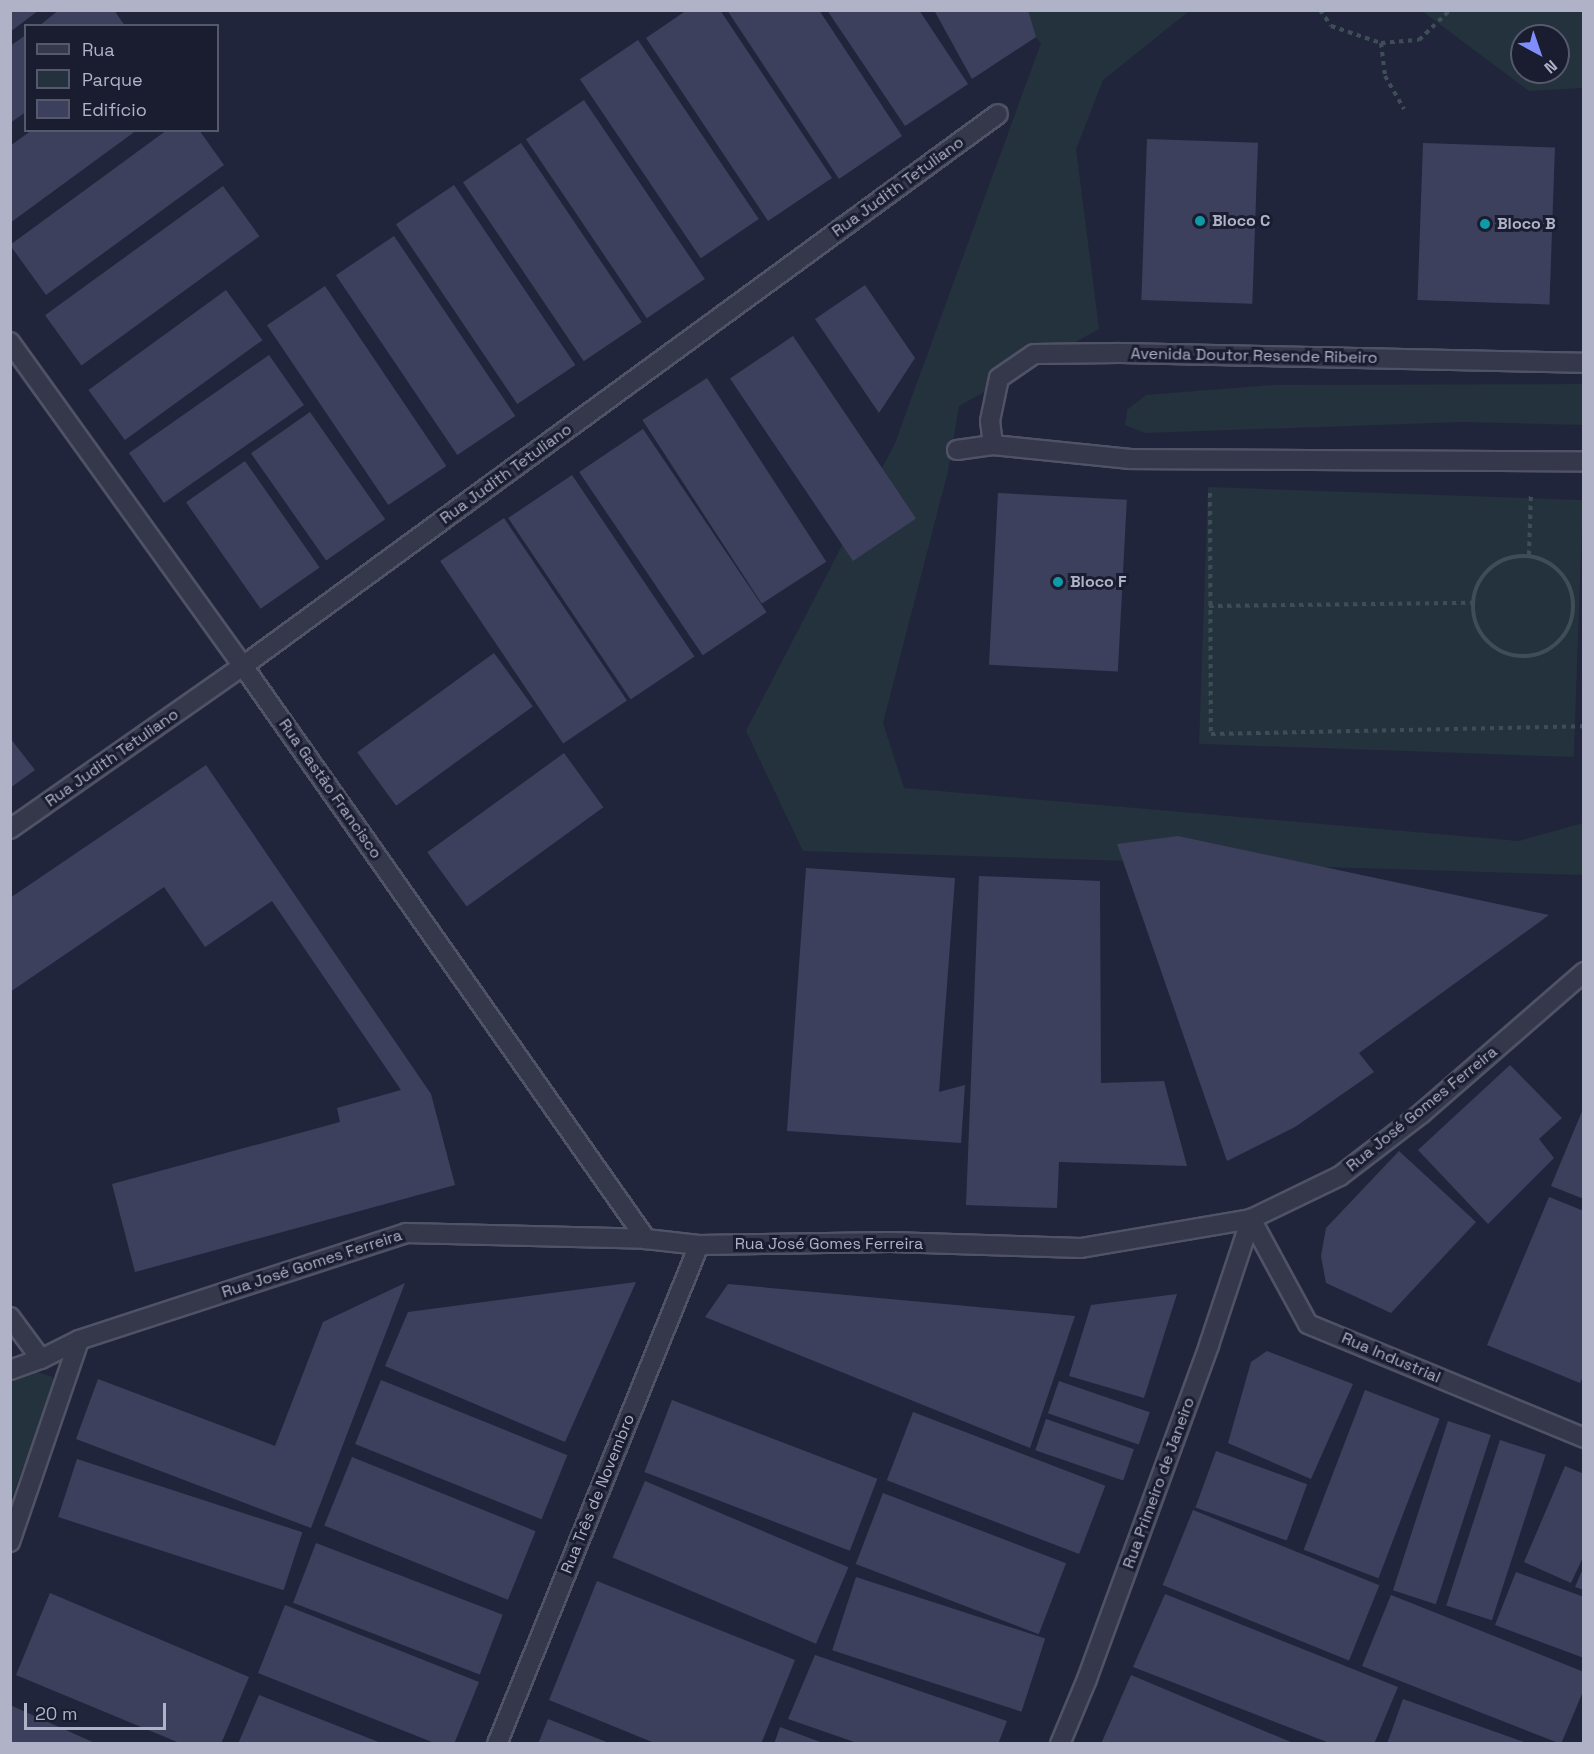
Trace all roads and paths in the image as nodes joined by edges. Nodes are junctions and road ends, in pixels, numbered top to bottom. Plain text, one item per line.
1 (1320, 10) edge
2 (1450, 10) edge
3 (1381, 43) junction
4 (1404, 109) dead end
5 (998, 114) dead end
6 (10, 342) edge
7 (1584, 363) edge
8 (993, 445) junction
9 (957, 450) dead end
10 (1584, 462) edge
11 (1210, 482) dead end
12 (1531, 491) dead end
13 (1529, 555) junction
14 (1473, 603) junction
15 (1209, 606) junction
16 (243, 666) junction
17 (1584, 726) edge
18 (10, 829) edge
19 (1584, 972) edge
20 (1251, 1219) junction
21 (646, 1239) junction
22 (699, 1245) junction
23 (10, 1317) edge
24 (79, 1340) junction
25 (41, 1359) junction
26 (10, 1370) edge
27 (1584, 1438) edge
28 (10, 1542) edge
29 (497, 1743) edge
30 (1060, 1743) edge

1 - 3 path
2 - 3 path
3 - 4 path
5 - 16 street, Rua Judith Tetuliano
6 - 16 street, Rua Gastão Francisco
7 - 8 street, Avenida Doutor Resende Ribeiro
8 - 9 street
8 - 10 street
11 - 15 path
12 - 13 path
13 - 14 path
13 - 14 path
14 - 15 path
15 - 17 path
16 - 18 street, Rua Judith Tetuliano
16 - 21 street, Rua Gastão Francisco
19 - 20 street, Rua José Gomes Ferreira
20 - 22 street, Rua José Gomes Ferreira
20 - 27 street, Rua Industrial
20 - 30 street, Rua Primeiro de Janeiro
21 - 22 street, Rua José Gomes Ferreira
21 - 24 street, Rua José Gomes Ferreira
22 - 29 street, Rua Três de Novembro
23 - 25 street
24 - 25 street, Rua José Gomes Ferreira
24 - 28 street
25 - 26 street, Rua José Gomes Ferreira

